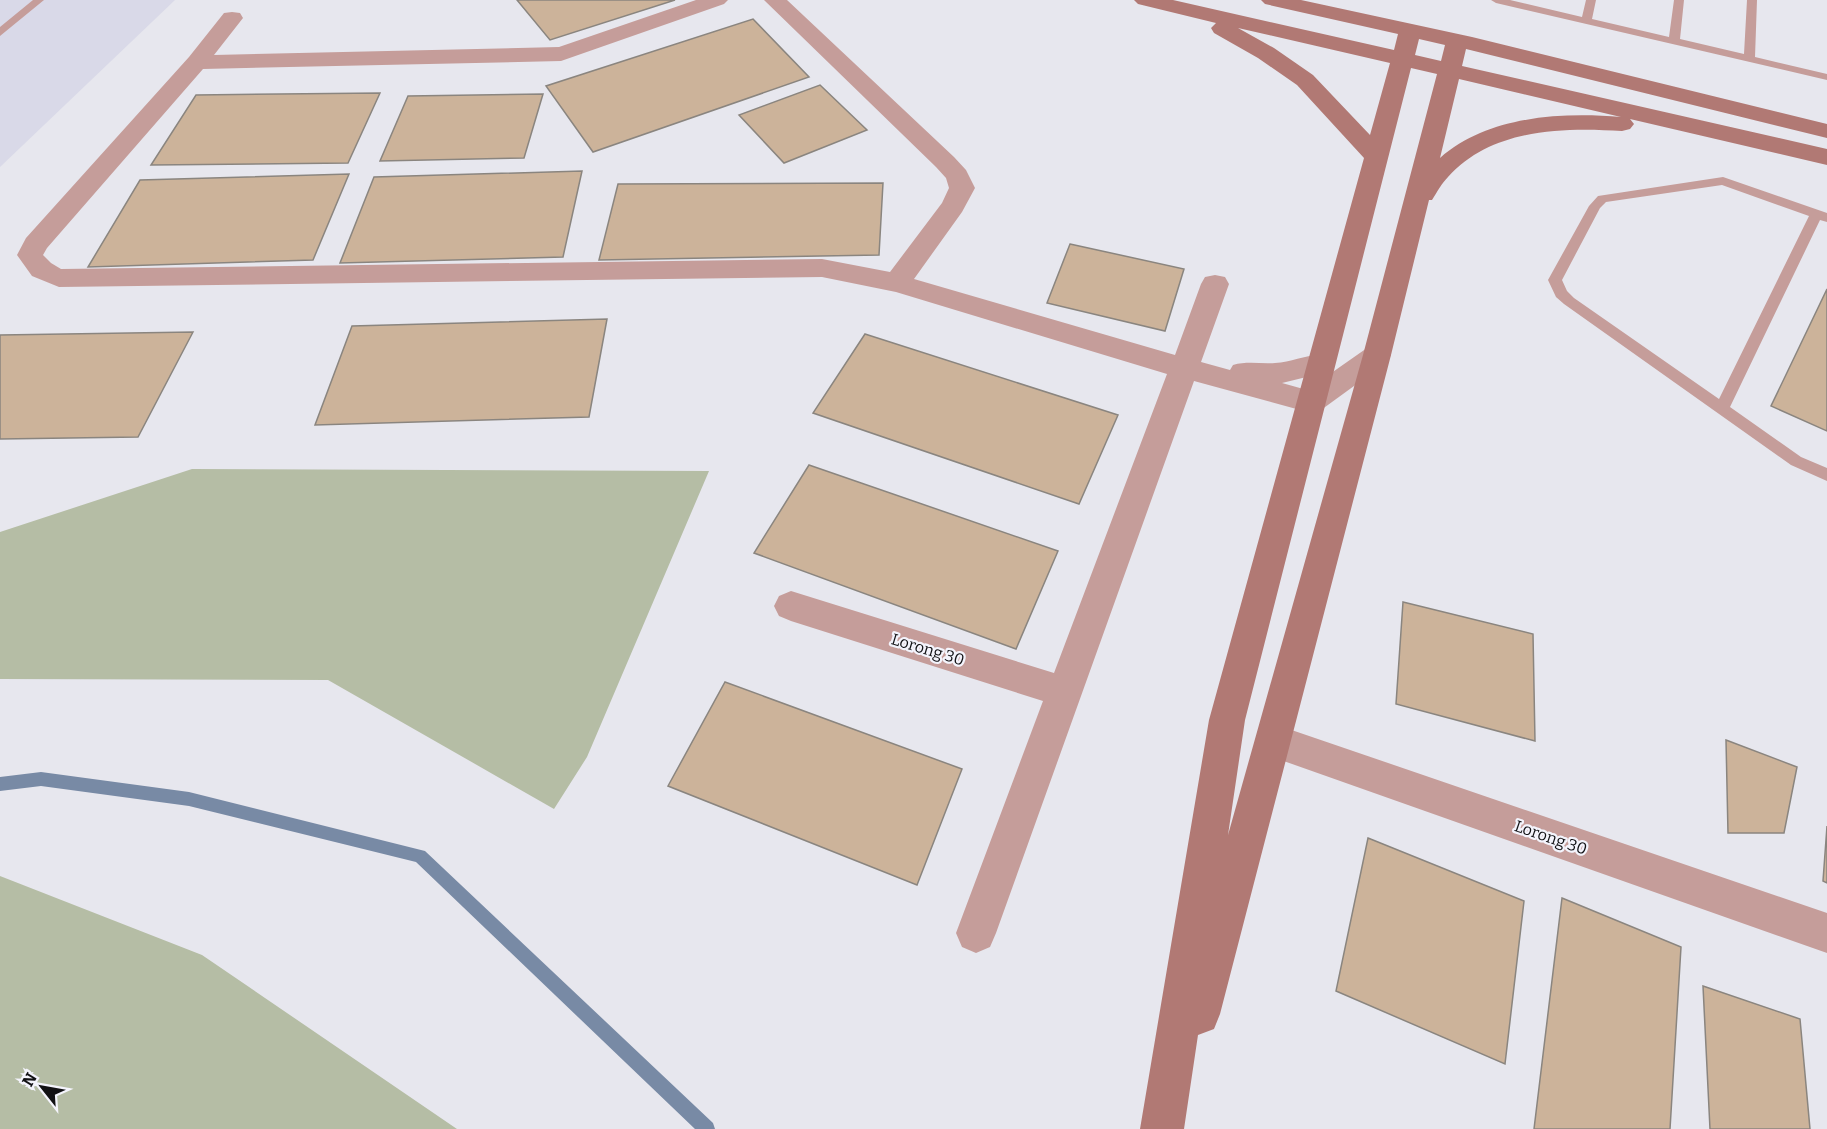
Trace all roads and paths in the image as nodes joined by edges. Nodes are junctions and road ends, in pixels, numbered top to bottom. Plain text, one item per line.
1 (39, 0) edge
2 (717, 0) edge
3 (775, 0) edge
4 (1145, 0) edge
5 (1272, 0) edge
6 (1496, 0) edge
7 (1591, 0) edge
8 (1679, 0) edge
9 (1752, 0) edge
10 (1190, 10) junction
11 (232, 18) dead end
12 (1586, 21) junction
13 (1410, 31) junction
14 (0, 33) edge
15 (1674, 41) junction
16 (1454, 55) junction
17 (1749, 58) junction
18 (1402, 59) junction
19 (197, 62) junction
20 (1827, 77) edge
21 (1827, 130) edge
22 (1773, 144) junction
23 (1376, 156) junction
24 (1827, 157) edge
25 (1417, 204) junction
26 (1822, 216) edge
27 (897, 283) junction
28 (1215, 284) dead end
29 (1377, 355) junction
30 (1321, 364) junction
31 (1184, 368) junction
32 (1311, 402) junction
33 (1722, 410) junction
34 (1827, 475) edge
35 (791, 606) dead end
36 (1065, 692) junction
37 (1274, 741) junction
38 (976, 933) dead end
39 (1827, 933) edge
40 (1162, 1129) edge
41 (1167, 1129) edge

1 - 14 lane
2 - 19 street
3 - 27 street
4 - 10 main road
5 - 13 main road
6 - 12 lane
7 - 12 lane
8 - 15 lane
9 - 17 lane
10 - 18 main road
10 - 23 main road
11 - 19 street
12 - 15 lane
13 - 16 main road
13 - 18 main road
15 - 17 lane
16 - 18 main road
16 - 21 main road
16 - 22 main road
16 - 25 main road
17 - 20 lane
18 - 23 main road
19 - 27 street
22 - 24 main road
22 - 25 main road
23 - 30 main road
25 - 29 main road
26 - 33 lane
26 - 33 lane
27 - 31 street
28 - 31 street
29 - 32 street
29 - 37 main road
30 - 31 street
30 - 32 main road
31 - 32 street
31 - 36 street
32 - 40 main road
33 - 34 lane
35 - 36 street, Lorong 30
36 - 38 street
37 - 39 street, Lorong 30
37 - 41 main road

